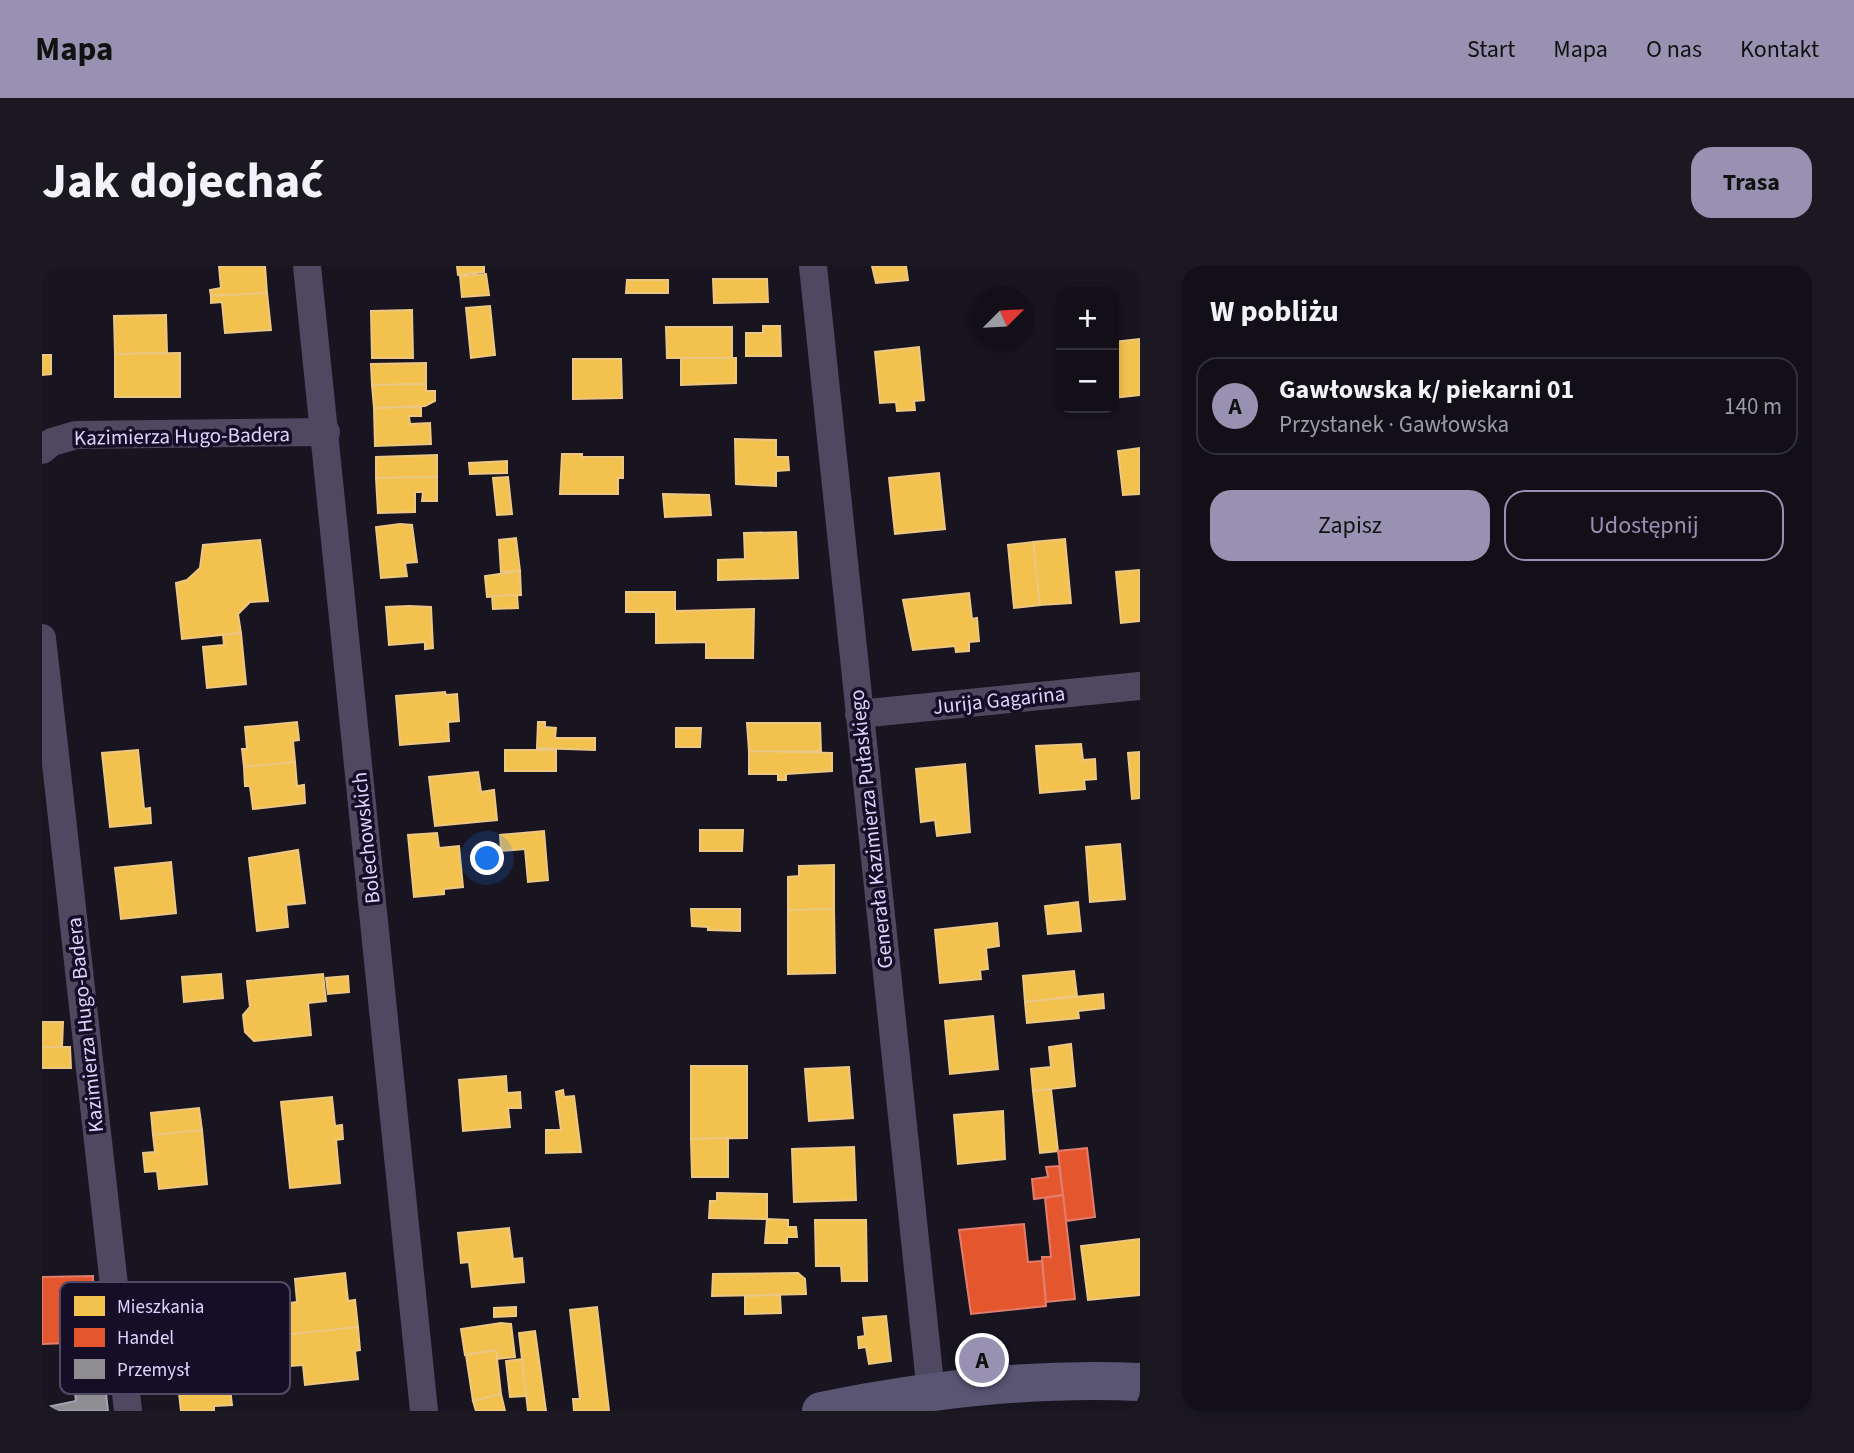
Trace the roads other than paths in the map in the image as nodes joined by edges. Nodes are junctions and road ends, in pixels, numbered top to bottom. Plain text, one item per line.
1 (307, 266) edge
2 (813, 266) edge
3 (326, 432) junction
4 (42, 450) edge
5 (42, 638) edge
6 (1140, 686) edge
7 (859, 714) junction
8 (114, 1282) edge
9 (1140, 1382) edge
10 (931, 1393) junction
11 (424, 1411) edge
12 (821, 1411) edge

1 - 3 street, Bolechowskich
2 - 7 street, Generała Kazimierza Pułaskiego
3 - 4 street, Kazimierza Hugo-Badera
3 - 11 street, Bolechowskich
5 - 8 street, Kazimierza Hugo-Badera
6 - 7 street, Jurija Gagarina
7 - 10 street, Generała Kazimierza Pułaskiego
9 - 10 street
10 - 12 street

